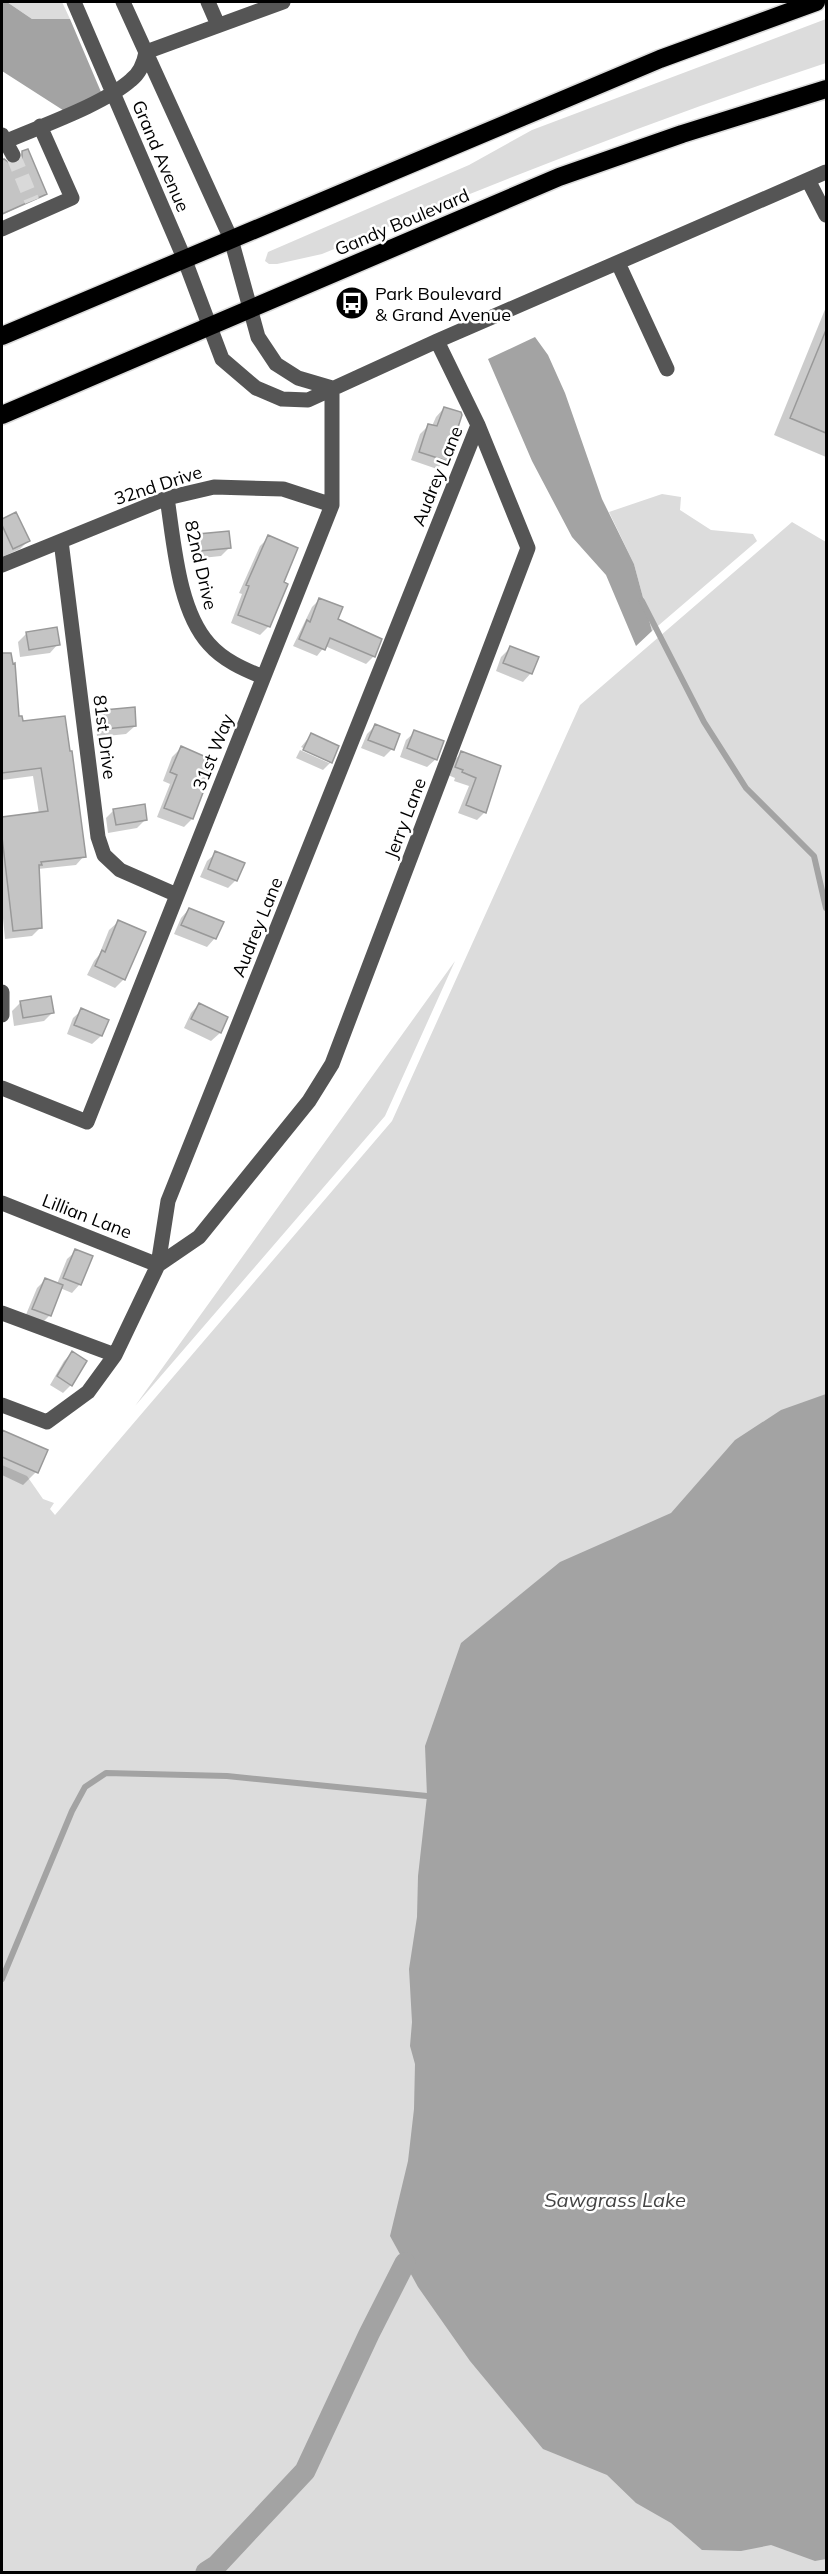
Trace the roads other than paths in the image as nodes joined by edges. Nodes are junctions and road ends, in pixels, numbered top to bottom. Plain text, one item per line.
1 (74, 2) edge
2 (123, 2) edge
3 (208, 2) edge
4 (283, 2) edge
5 (816, 2) edge
6 (218, 25) junction
7 (146, 52) junction
8 (826, 89) edge
9 (113, 94) junction
10 (40, 126) junction
11 (2, 140) edge
12 (13, 155) tunnel mouth
13 (826, 172) edge
14 (808, 180) junction
15 (826, 215) edge
16 (2, 226) edge
17 (231, 239) junction
18 (184, 258) junction
19 (618, 263) junction
20 (250, 310) junction
21 (211, 327) junction
22 (2, 336) edge
23 (437, 341) junction
24 (668, 369) dead end
25 (332, 388) junction
26 (2, 415) edge
27 (478, 425) junction
28 (167, 498) junction
29 (332, 505) junction
30 (61, 541) junction
31 (2, 565) edge
32 (263, 678) junction
33 (177, 895) junction
34 (2, 992) edge
35 (2, 1015) edge
36 (2, 1088) edge
37 (2, 1203) edge
38 (158, 1265) junction
39 (2, 1313) edge
40 (115, 1355) junction
41 (2, 1405) edge

1 - 9 street, Grand Avenue
2 - 7 street, Grand Avenue
3 - 6 street
4 - 6 street
5 - 17 highway
6 - 7 street
7 - 9 street
7 - 17 street, Grand Avenue
8 - 20 highway, Gandy Boulevard
9 - 10 street
9 - 18 street, Grand Avenue
10 - 11 street
10 - 16 street
11 - 12 street
13 - 14 street, Grand Avenue
14 - 15 street
14 - 19 street, Grand Avenue
17 - 18 highway
17 - 20 street, Grand Avenue
18 - 21 street, Grand Avenue
18 - 22 highway
19 - 23 street, Grand Avenue
19 - 24 street
20 - 21 highway, Gandy Boulevard
20 - 25 street, Grand Avenue
21 - 25 street, Grand Avenue
21 - 26 highway, Gandy Boulevard
23 - 25 street, Grand Avenue
23 - 27 street, Jerry Lane
25 - 29 street, 31st Way
27 - 38 street, Audrey Lane
27 - 38 street, Jerry Lane
28 - 29 street, 32nd Drive
28 - 30 street, 32nd Drive
28 - 32 street, 82nd Drive
29 - 32 street, 31st Way
30 - 31 street, 32nd Drive
30 - 33 street, 81st Drive
32 - 33 street, 31st Way
33 - 36 street, 31st Way
34 - 35 street
37 - 38 street, Lillian Lane
38 - 40 street, Audrey Lane
39 - 40 street
40 - 41 street, Audrey Lane

